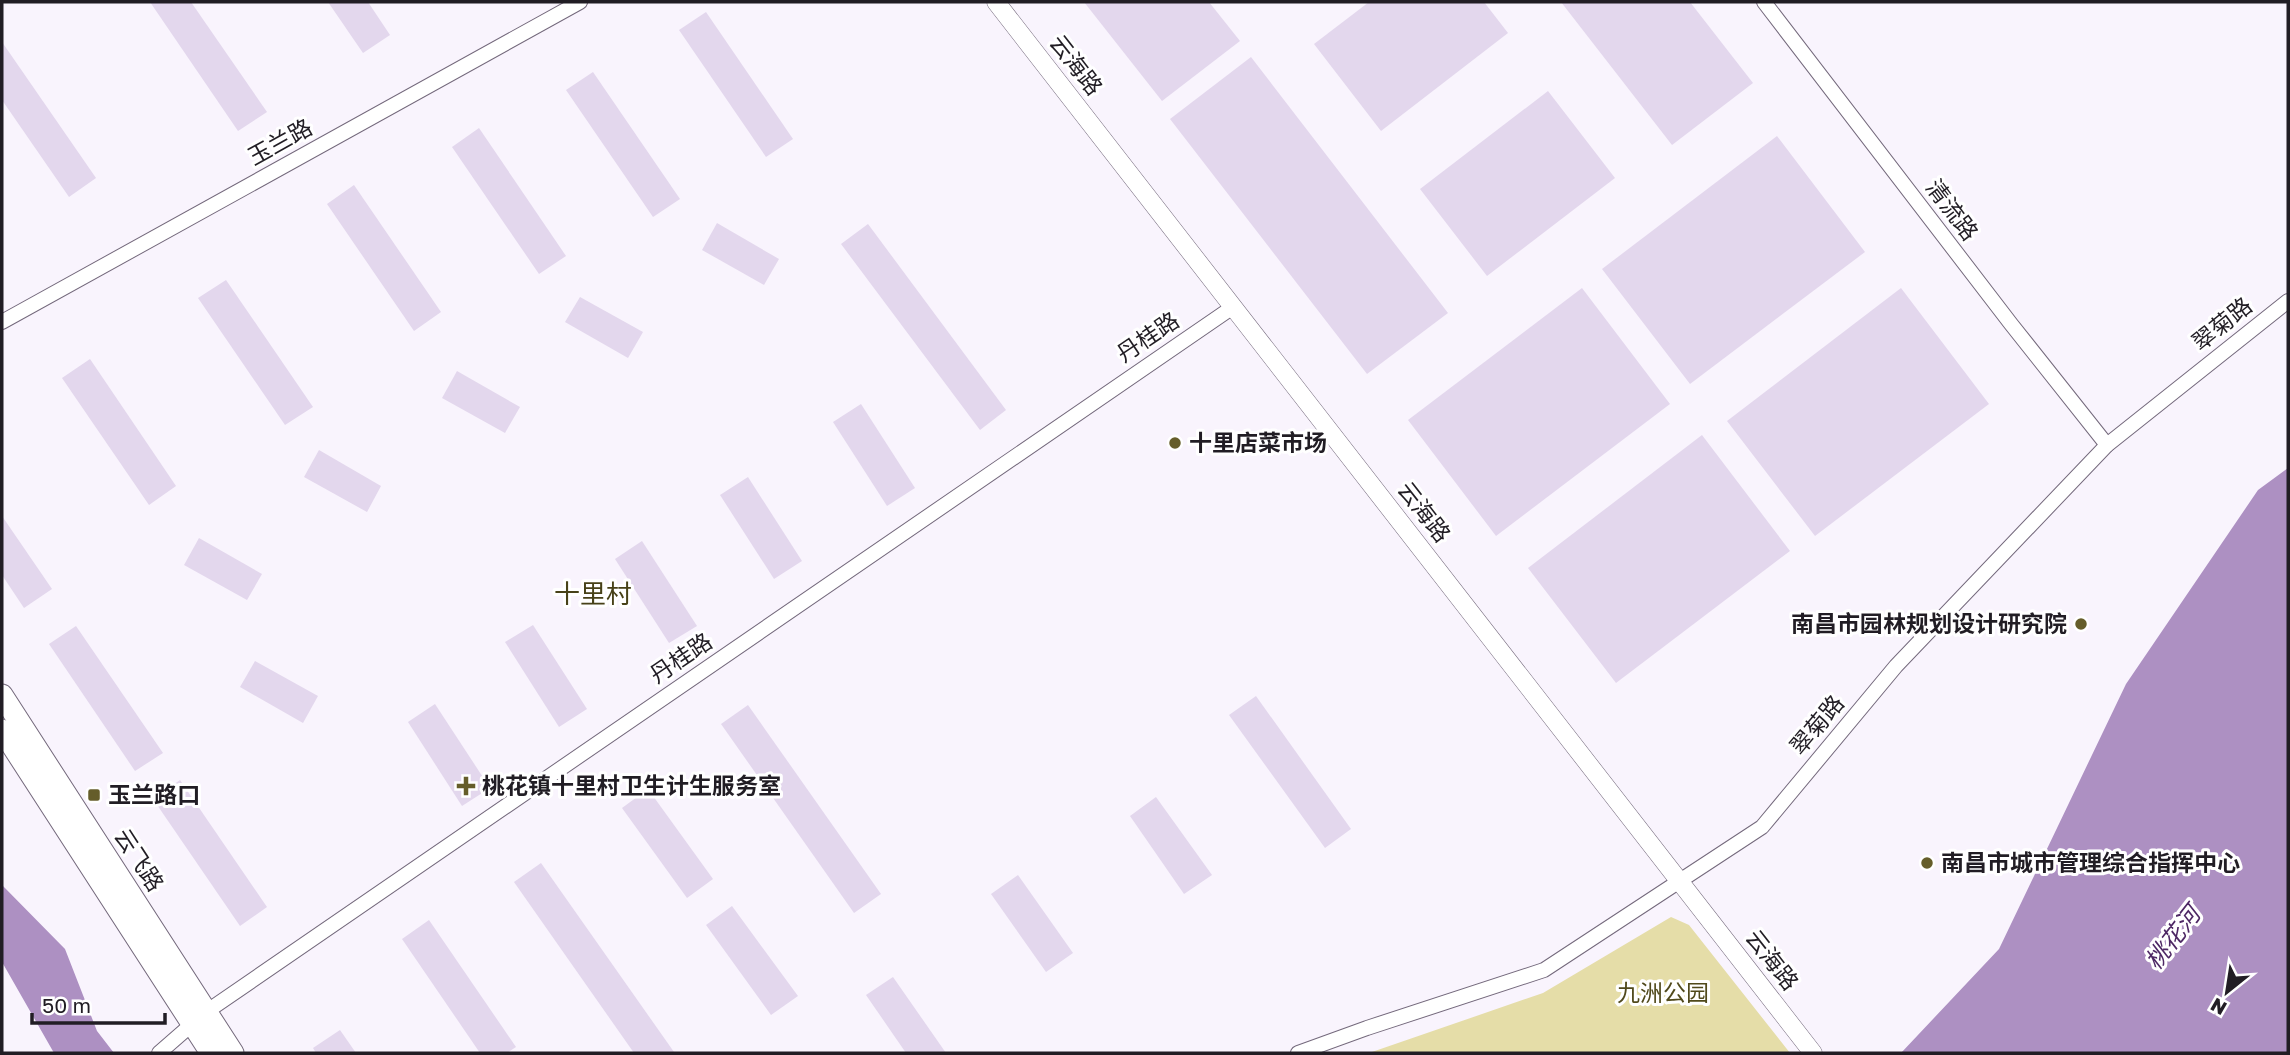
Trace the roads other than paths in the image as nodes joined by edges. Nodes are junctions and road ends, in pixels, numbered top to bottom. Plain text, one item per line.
1 (579, 2) edge
2 (996, 2) edge
3 (1764, 2) edge
4 (2288, 301) edge
5 (1233, 307) junction
6 (2, 322) edge
7 (2107, 445) junction
8 (2, 695) edge
9 (2, 730) edge
10 (1680, 882) junction
11 (199, 1018) junction
12 (159, 1053) edge
13 (211, 1053) edge
14 (233, 1053) edge
15 (1298, 1053) edge
16 (1813, 1053) edge

1 - 6 street, 玉兰路
2 - 5 street, 云海路
3 - 7 street, 清流路
4 - 7 street, 翠菊路
5 - 10 street, 云海路
5 - 11 street, 丹桂路
7 - 10 street, 翠菊路
8 - 11 main road, 云飞路
9 - 11 main road, 云飞路
10 - 15 street, 翠菊路
10 - 16 street, 云海路
11 - 12 street, 丹桂路
11 - 13 main road, 云飞路
11 - 14 main road, 云飞路

